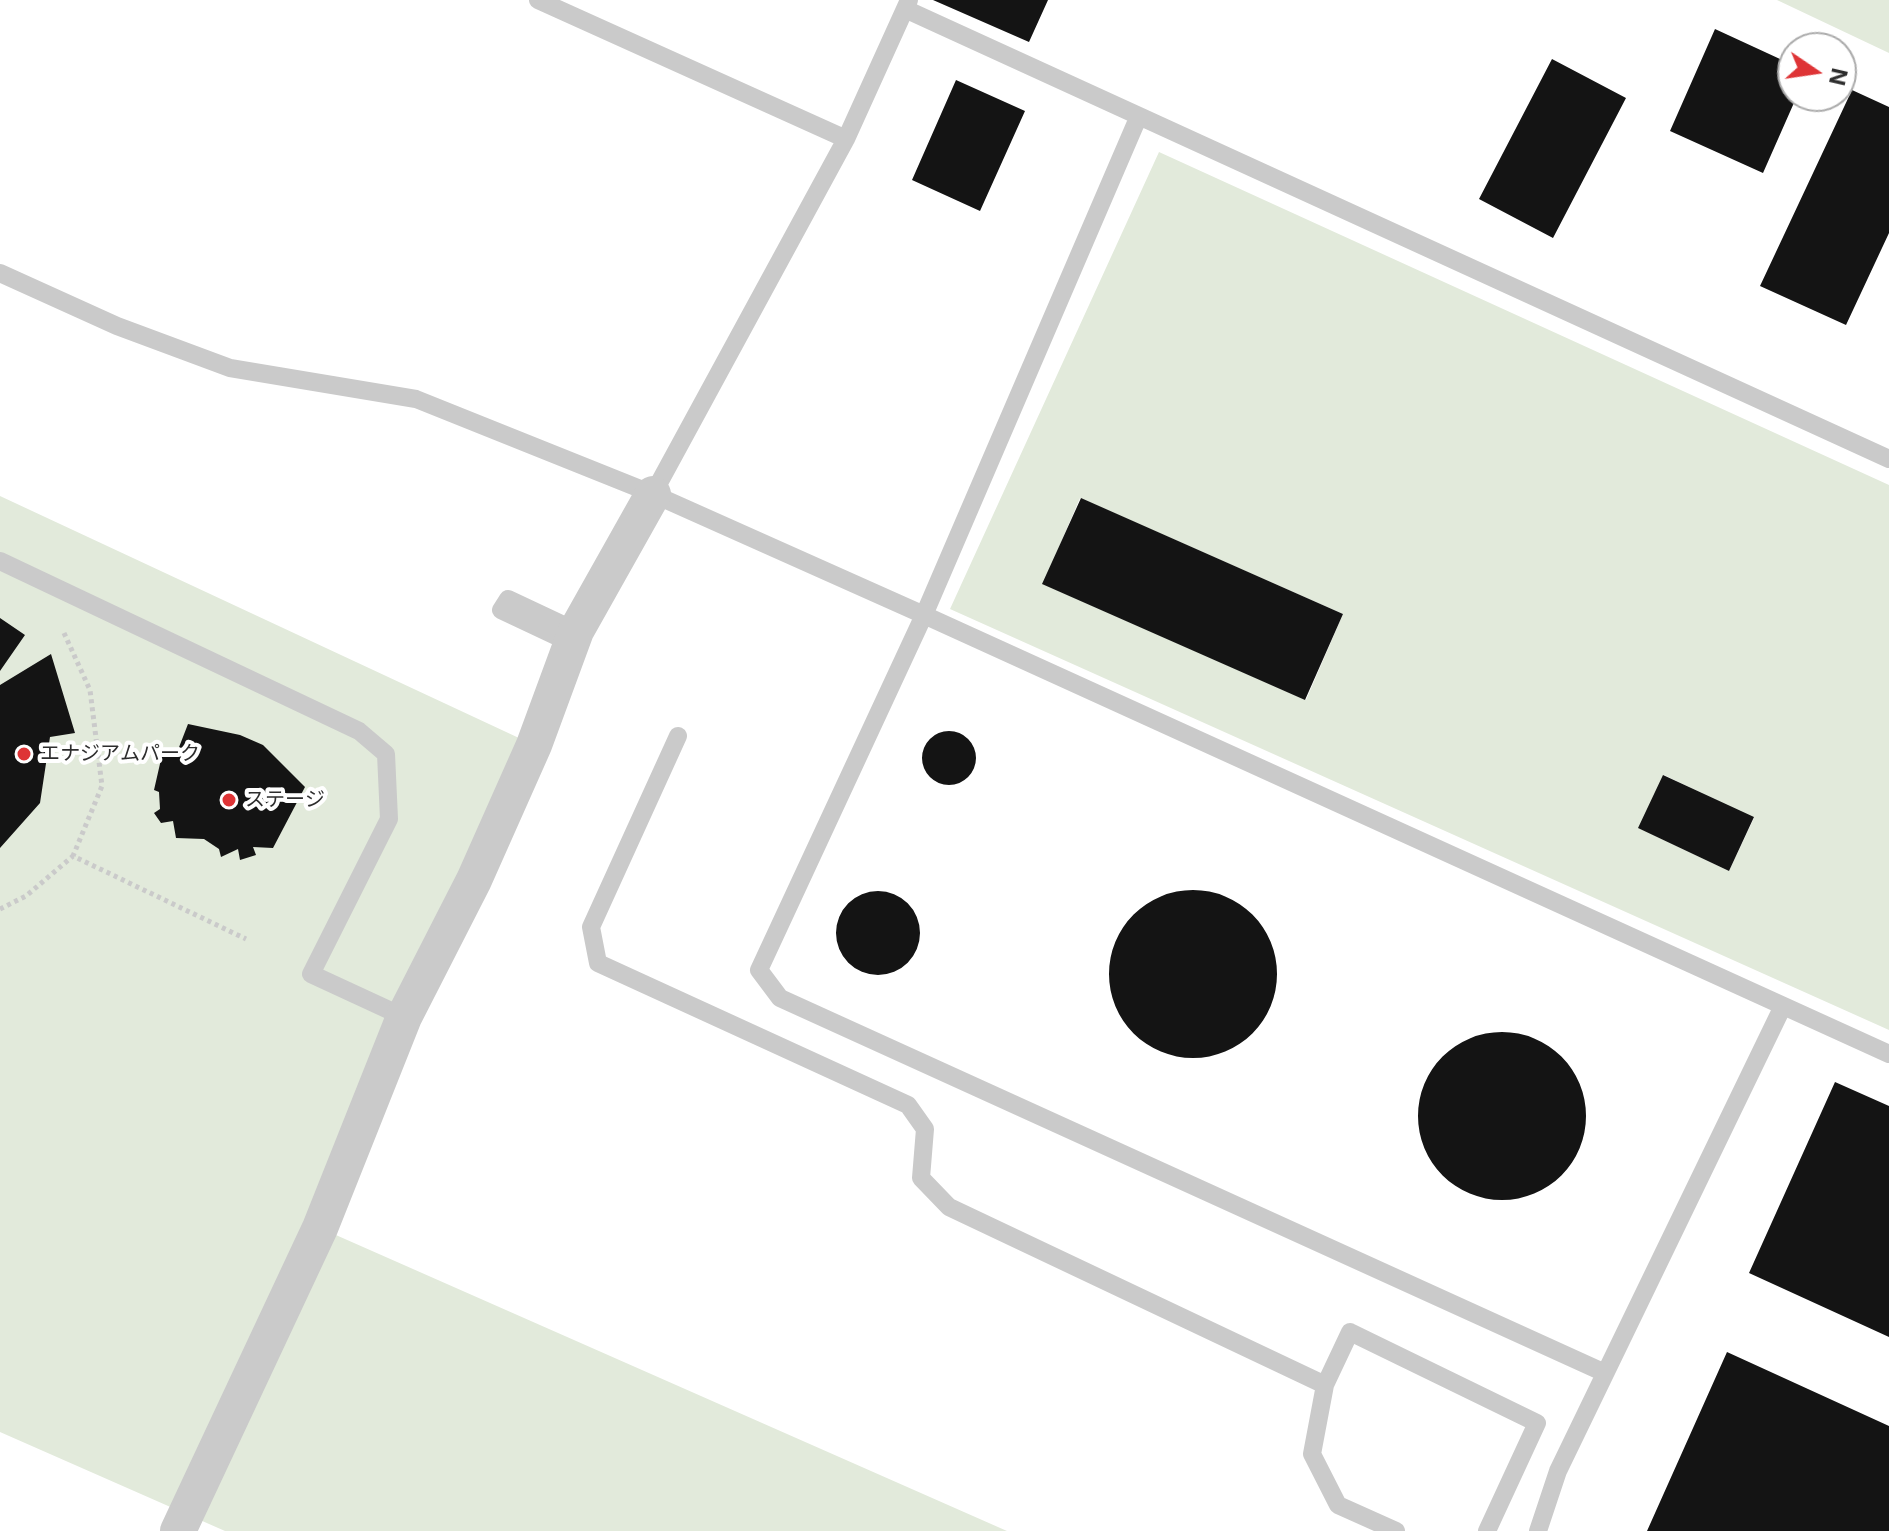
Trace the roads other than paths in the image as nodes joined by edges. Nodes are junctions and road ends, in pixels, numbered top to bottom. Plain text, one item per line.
1 (538, 0) edge
2 (907, 5) edge
3 (1138, 118) junction
4 (846, 139) junction
5 (0, 273) edge
6 (1889, 459) edge
7 (653, 494) junction
8 (0, 561) edge
9 (924, 615) junction
10 (678, 736) dead end
11 (1783, 1006) junction
12 (404, 1017) junction
13 (1889, 1054) edge
14 (1605, 1373) junction
15 (1325, 1385) junction
16 (178, 1531) edge
17 (1396, 1531) edge
18 (1487, 1531) edge
19 (1538, 1531) edge

1 - 4 lane
2 - 3 lane
2 - 4 lane
3 - 6 lane
3 - 9 lane
4 - 7 lane
5 - 7 lane
7 - 9 lane
7 - 12 street
8 - 12 lane
9 - 11 lane
9 - 14 lane
10 - 15 lane
11 - 13 lane
11 - 14 lane
12 - 16 street
14 - 19 lane
15 - 17 lane
15 - 18 lane

